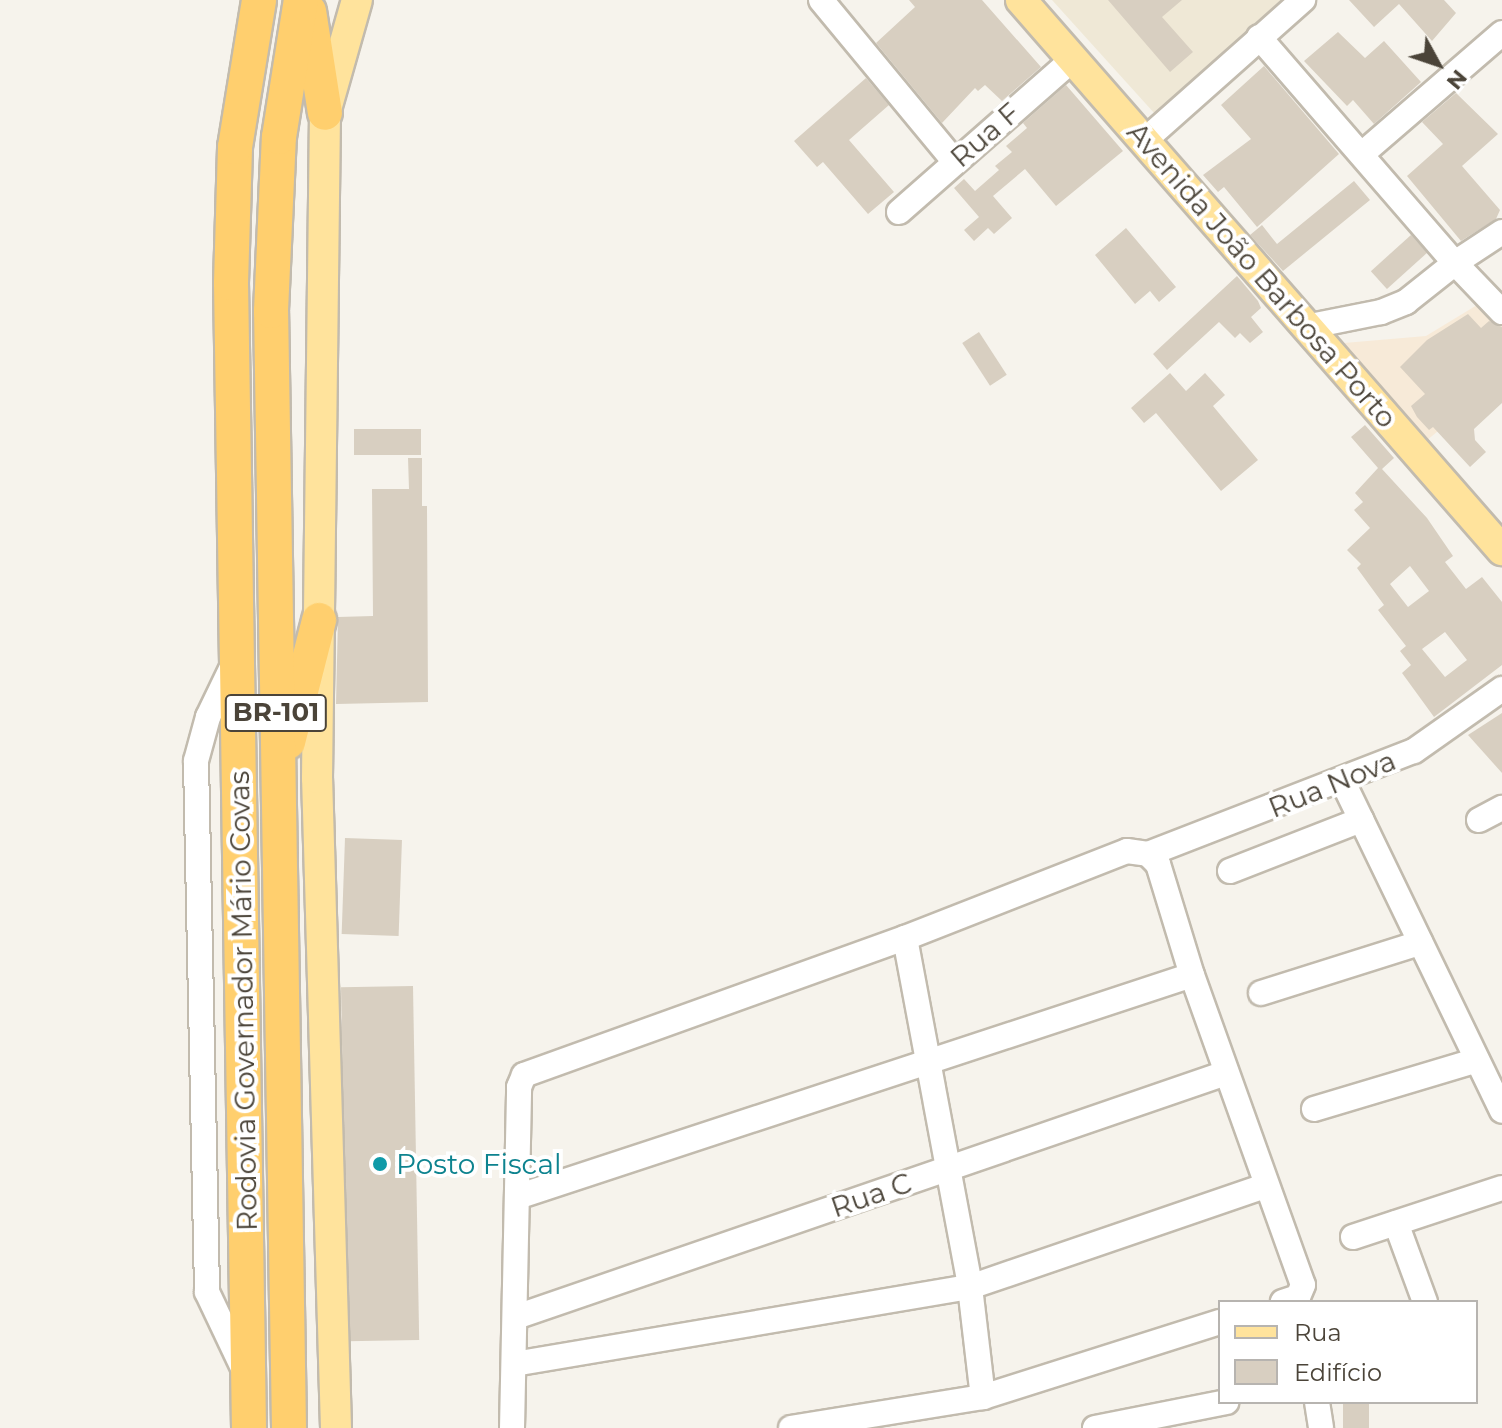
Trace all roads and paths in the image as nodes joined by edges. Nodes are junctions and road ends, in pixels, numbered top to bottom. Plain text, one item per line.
1 (259, 0) edge
2 (301, 0) edge
3 (307, 0) edge
4 (357, 0) edge
5 (821, 0) edge
6 (1021, 0) edge
7 (1303, 0) edge
8 (1502, 33) edge
9 (1259, 37) junction
10 (1073, 59) junction
11 (325, 113) junction
12 (1144, 141) junction
13 (1362, 154) junction
14 (954, 161) junction
15 (899, 212) dead end
16 (1502, 232) edge
17 (1455, 263) junction
18 (1502, 312) edge
19 (1306, 327) junction
20 (1502, 550) edge
21 (319, 620) junction
22 (1502, 689) edge
23 (1343, 782) junction
24 (277, 785) junction
25 (1502, 808) edge
26 (1361, 820) junction
27 (1479, 820) dead end
28 (1148, 854) junction
29 (1230, 871) dead end
30 (905, 938) junction
31 (1420, 943) junction
32 (1192, 975) junction
33 (1261, 993) dead end
34 (1477, 1060) junction
35 (926, 1062) junction
36 (1226, 1073) junction
37 (1314, 1109) dead end
38 (1502, 1111) edge
39 (945, 1169) junction
40 (1265, 1186) junction
41 (1502, 1188) edge
42 (520, 1196) junction
43 (1396, 1223) junction
44 (1353, 1237) dead end
45 (970, 1287) junction
46 (1289, 1300) edge
47 (1424, 1300) edge
48 (516, 1317) junction
49 (1218, 1323) edge
50 (514, 1364) junction
51 (983, 1397) junction
52 (1222, 1404) edge
53 (1317, 1404) edge
54 (1197, 1417) edge
55 (249, 1428) edge
56 (289, 1428) edge
57 (336, 1428) edge
58 (512, 1428) edge
59 (791, 1428) edge
60 (1095, 1428) edge
61 (1321, 1428) edge

1 - 55 highway, Rodovia Governador Mário Covas / BR-101
2 - 24 highway, Rodovia Governador Mário Covas / BR-101
3 - 11 highway
4 - 11 main road
5 - 14 street
6 - 10 main road, Avenida João Barbosa Porto
7 - 9 street
8 - 13 street
9 - 12 street
9 - 13 street
10 - 12 main road, Avenida João Barbosa Porto
10 - 14 street, Rua F
11 - 21 main road
12 - 19 main road, Avenida João Barbosa Porto
13 - 17 street
14 - 15 street, Rua F
16 - 17 street
17 - 18 street
17 - 19 street
19 - 20 main road, Avenida João Barbosa Porto
21 - 24 highway
21 - 57 main road
22 - 23 street, Rua Nova
23 - 26 street
23 - 28 street, Rua Nova
24 - 56 highway, Rodovia Governador Mário Covas / BR-101
25 - 27 street
26 - 29 street
26 - 31 street
28 - 30 street, Rua Nova
28 - 32 street
30 - 35 street
30 - 42 street, Rua Nova
31 - 33 street
31 - 34 street
32 - 35 street
32 - 36 street
34 - 37 street
34 - 38 street
35 - 39 street
35 - 42 street
36 - 39 street, Rua C
36 - 40 street
39 - 45 street
39 - 48 street, Rua C
40 - 45 street
40 - 46 street
41 - 43 street
42 - 48 street, Rua Nova
43 - 44 street
43 - 47 street
45 - 50 street
45 - 51 street
48 - 50 street, Rua Nova
49 - 51 street
50 - 58 street, Rua Nova
51 - 59 street
52 - 54 street
53 - 61 street
54 - 60 street

